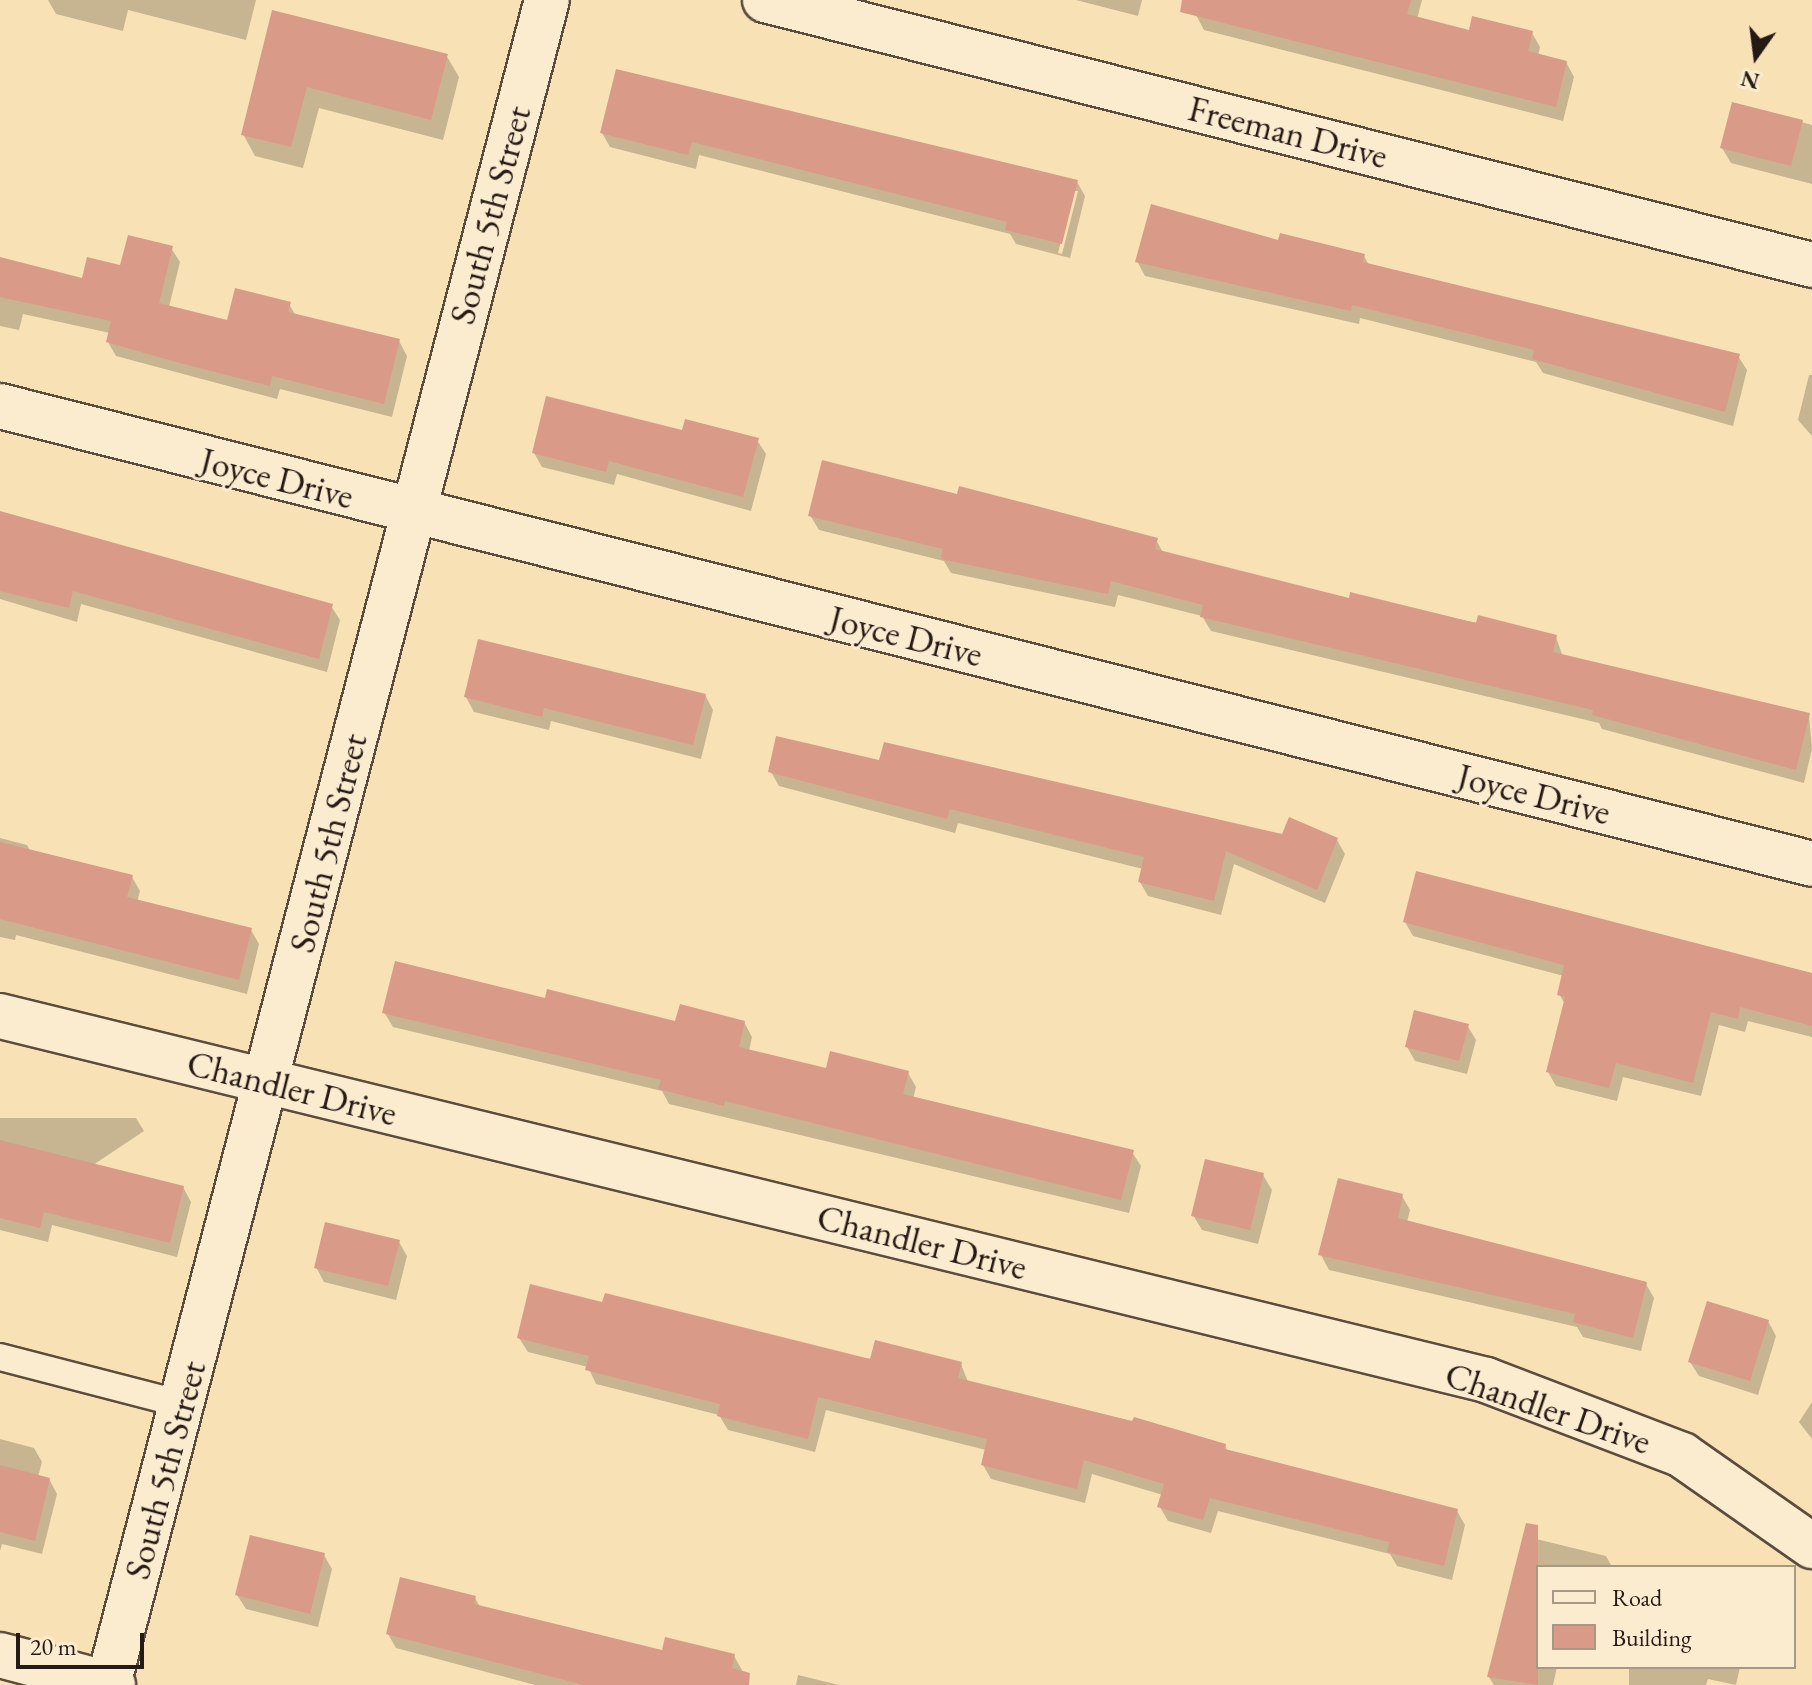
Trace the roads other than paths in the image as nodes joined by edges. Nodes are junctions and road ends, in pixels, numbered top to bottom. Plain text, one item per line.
1 (547, 0) edge
2 (765, 0) edge
3 (1812, 265) edge
4 (0, 406) edge
5 (412, 512) junction
6 (1812, 864) edge
7 (0, 1016) edge
8 (266, 1082) junction
9 (0, 1357) edge
10 (182, 1404) junction
11 (1812, 1546) edge
12 (0, 1655) edge
13 (110, 1685) edge

1 - 5 street, South 5th Street
2 - 3 street, Freeman Drive
4 - 5 street, Joyce Drive
5 - 6 street, Joyce Drive
5 - 8 street, South 5th Street
7 - 8 street, Chandler Drive
8 - 10 street, South 5th Street
8 - 11 street, Chandler Drive
9 - 10 lane
10 - 13 street, South 5th Street
12 - 13 street

